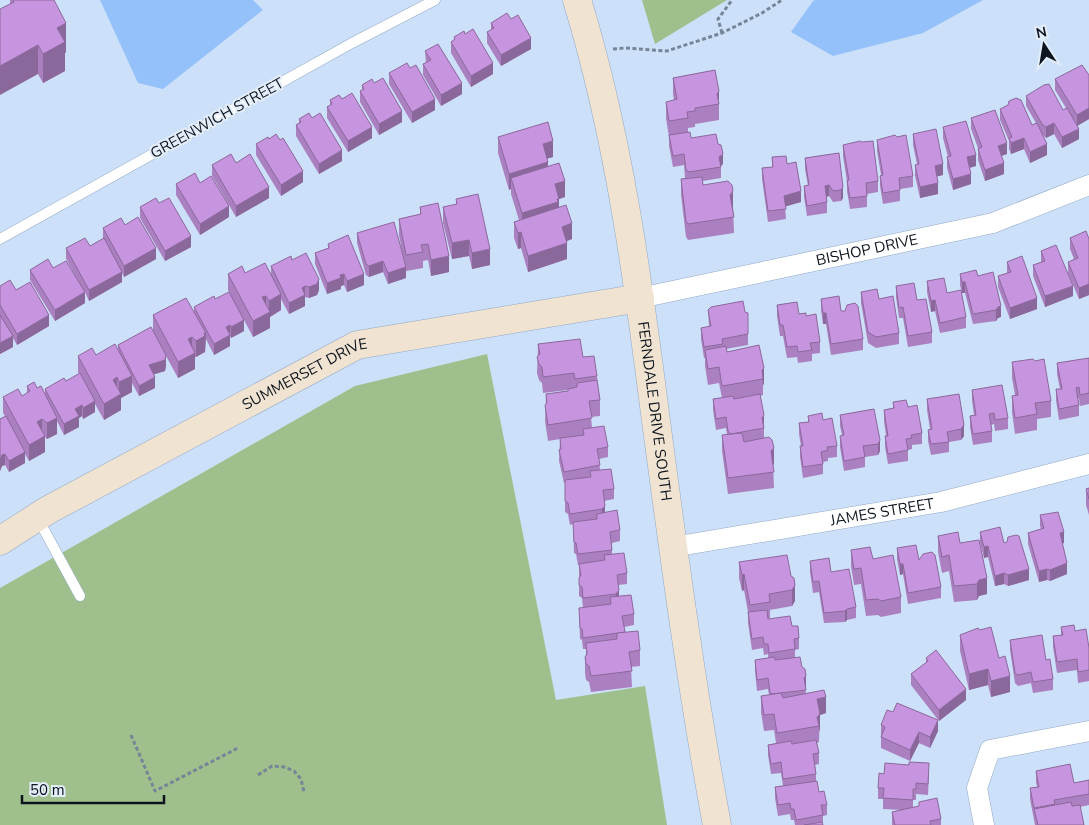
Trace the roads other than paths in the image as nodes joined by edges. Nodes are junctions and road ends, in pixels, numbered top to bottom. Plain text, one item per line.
1 (435, 0) edge
2 (577, 0) edge
3 (1089, 185) edge
4 (0, 238) edge
5 (640, 298) junction
6 (1089, 464) edge
7 (37, 517) junction
8 (0, 541) edge
9 (673, 546) junction
10 (80, 596) dead end
11 (1089, 731) edge
12 (717, 825) edge
13 (984, 825) edge

1 - 4 lane, GREENWICH STREET
2 - 5 main road, FERNDALE DRIVE SOUTH
3 - 5 street, BISHOP DRIVE
5 - 7 main road, SUMMERSET DRIVE
5 - 9 main road, FERNDALE DRIVE SOUTH
6 - 9 street, JAMES STREET
7 - 8 main road, SUMMERSET DRIVE
7 - 10 lane
9 - 12 main road, FERNDALE DRIVE SOUTH
11 - 13 street

